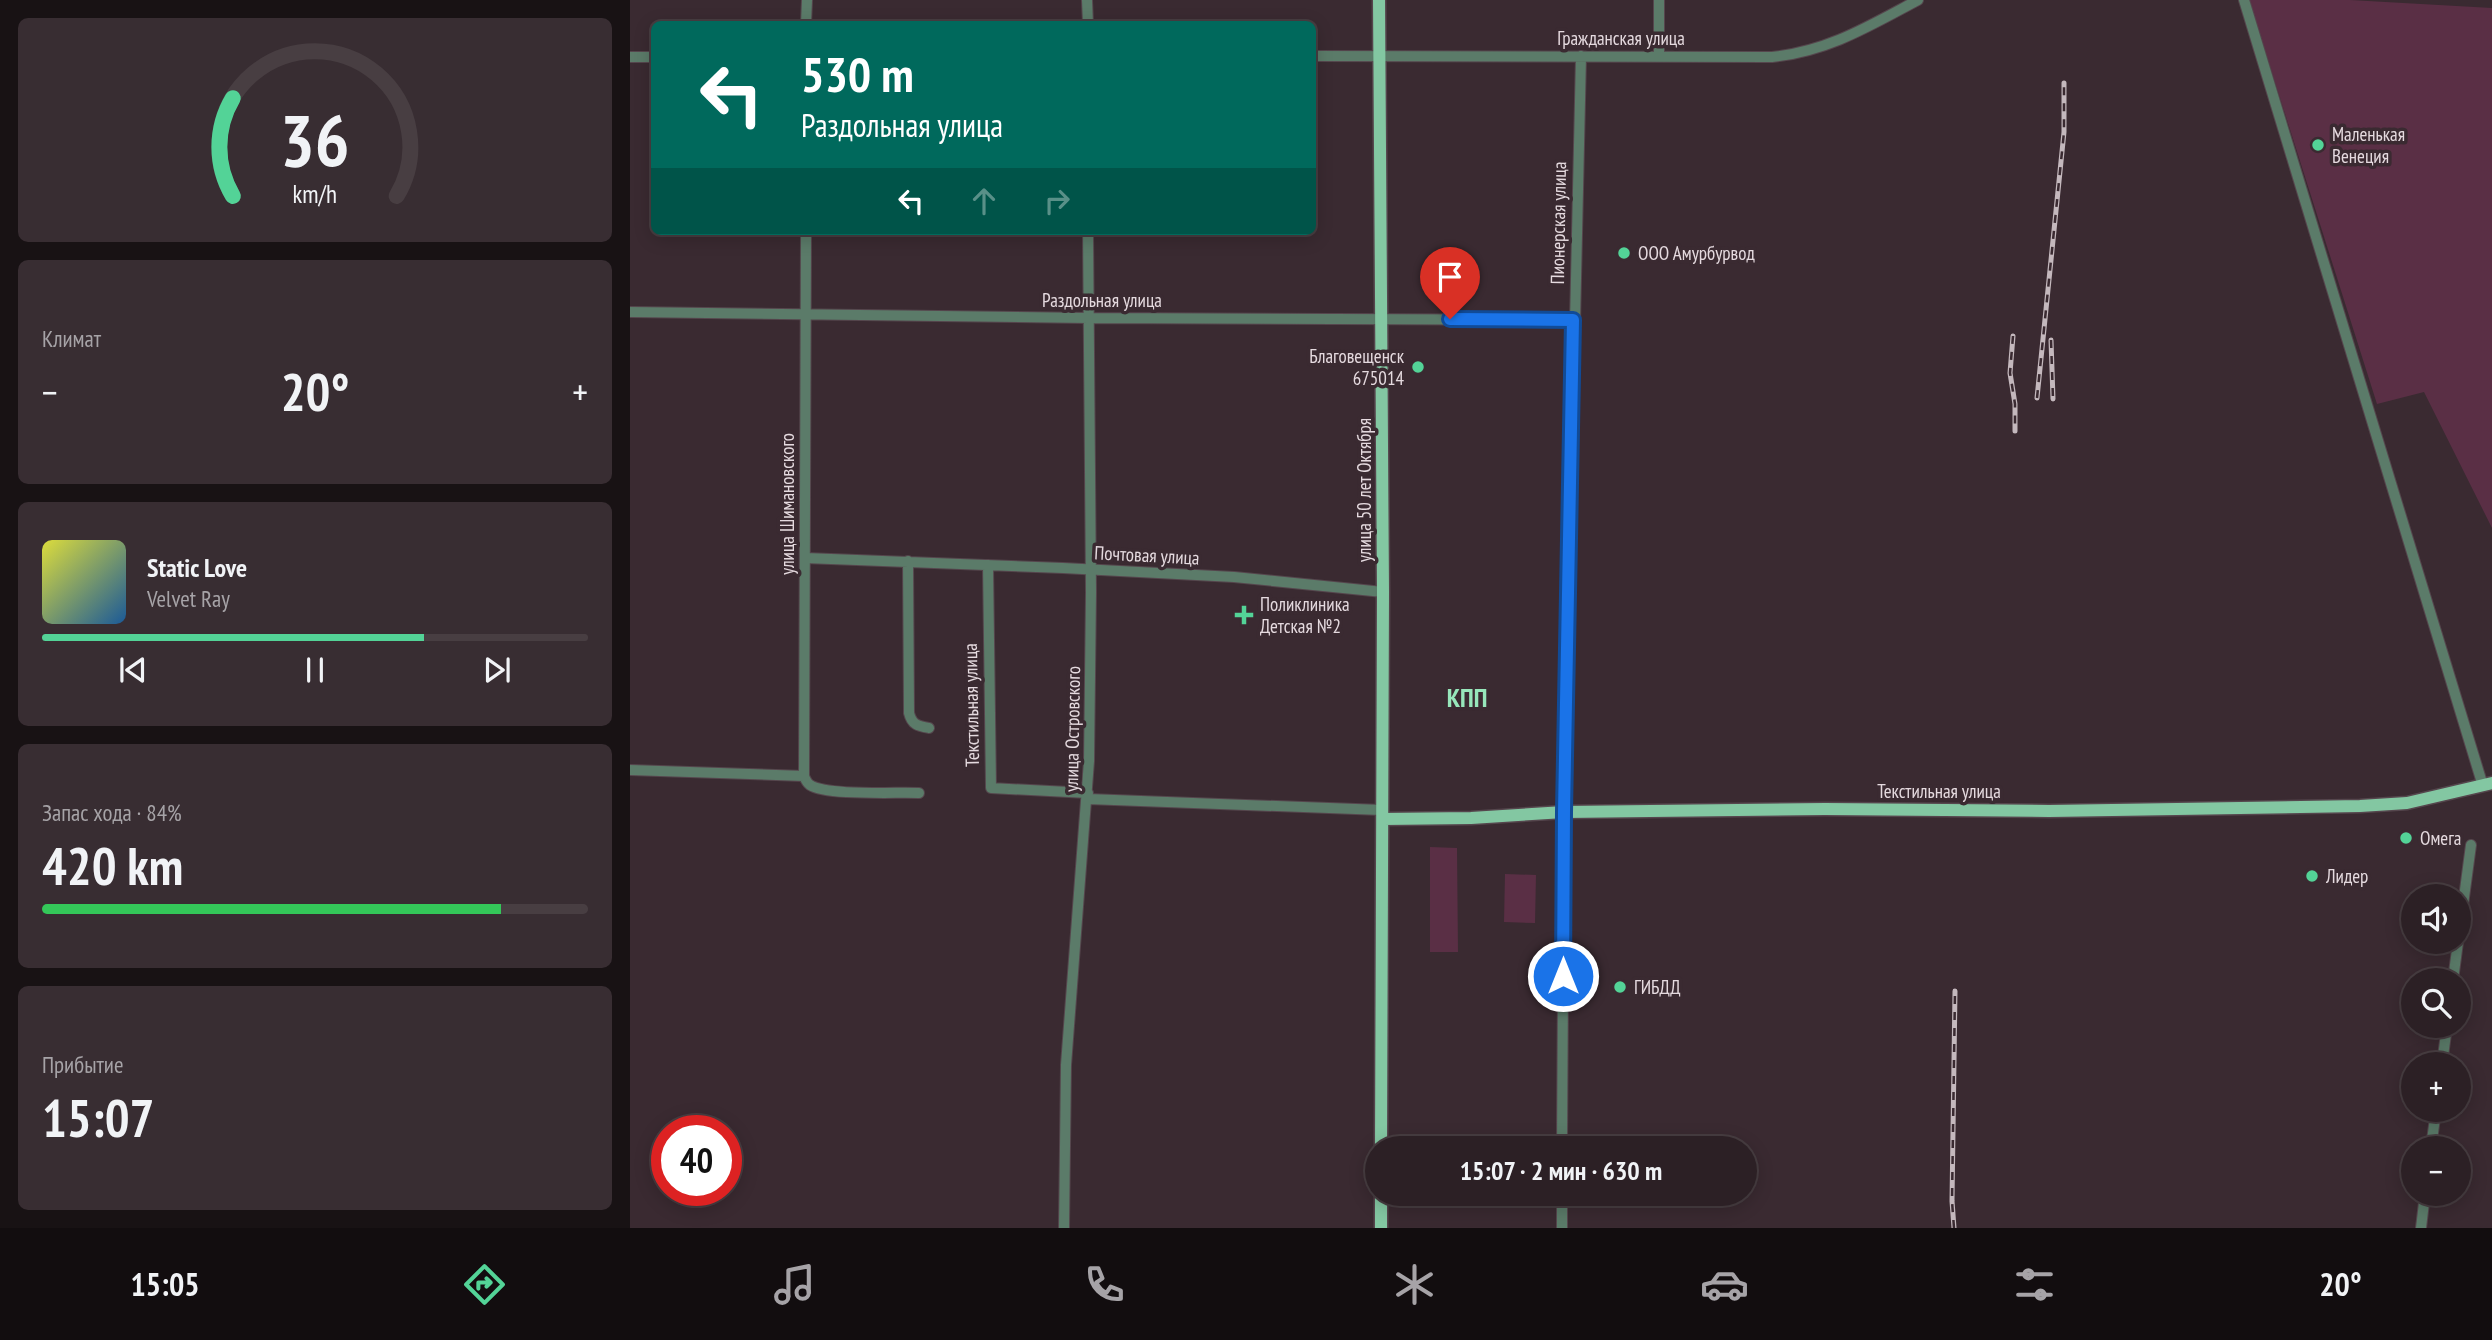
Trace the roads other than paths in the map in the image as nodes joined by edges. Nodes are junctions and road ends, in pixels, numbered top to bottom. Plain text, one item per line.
1 (807, 0) edge
2 (1087, 0) edge
3 (1378, 0) edge
4 (1659, 0) edge
5 (1918, 0) edge
6 (2244, 0) edge
7 (806, 21) edge
8 (1087, 21) edge
9 (1316, 56) edge
10 (1379, 56) junction
11 (1581, 56) junction
12 (1659, 56) junction
13 (630, 57) edge
14 (651, 57) edge
15 (806, 235) edge
16 (1088, 235) edge
17 (630, 312) edge
18 (806, 314) junction
19 (1089, 318) junction
20 (1382, 319) junction
21 (1573, 320) junction
22 (804, 558) junction
23 (908, 561) junction
24 (988, 565) junction
25 (1091, 570) junction
26 (1383, 592) junction
27 (929, 728) dead end
28 (630, 770) edge
29 (804, 776) junction
30 (2488, 784) edge
31 (919, 793) dead end
32 (1088, 796) junction
33 (1564, 812) junction
34 (1382, 815) junction
35 (2471, 845) dead end
36 (2466, 884) edge
37 (1381, 1136) edge
38 (1562, 1136) edge
39 (1381, 1206) edge
40 (1562, 1206) edge
41 (2424, 1206) edge
42 (1063, 1228) edge
43 (1381, 1228) edge
44 (1562, 1228) edge
45 (2421, 1228) edge

1 - 7 street
2 - 8 street
3 - 10 main road, улица 50 лет Октября
4 - 12 street
5 - 12 street, Гражданская улица
6 - 30 street
9 - 10 street, Гражданская улица
10 - 11 street, Гражданская улица
10 - 20 main road, улица 50 лет Октября
11 - 12 street, Гражданская улица
11 - 21 street, Пионерская улица
13 - 14 street
15 - 18 street, улица Шимановского
16 - 19 street, улица Островского
17 - 18 street, Раздольная улица
18 - 19 street, Раздольная улица
18 - 22 street, улица Шимановского
19 - 20 street, Раздольная улица
19 - 25 street, улица Островского
20 - 21 street, Раздольная улица
20 - 26 main road, улица 50 лет Октября
21 - 33 street, Пионерская улица
22 - 23 street, Почтовая улица
22 - 29 street, улица Шимановского
23 - 24 street, Почтовая улица
23 - 27 street
24 - 25 street, Почтовая улица
24 - 32 street, Текстильная улица
25 - 26 street, Почтовая улица
25 - 32 street, улица Островского
26 - 34 main road, улица 50 лет Октября
28 - 29 street
29 - 31 street
30 - 33 main road, Текстильная улица
32 - 34 street, Текстильная улица
32 - 42 street, улица Островского
33 - 34 main road, Текстильная улица
33 - 38 street, Пионерская улица
34 - 37 main road, улица 50 лет Октября
35 - 36 street
39 - 43 main road
40 - 44 street
41 - 45 street

